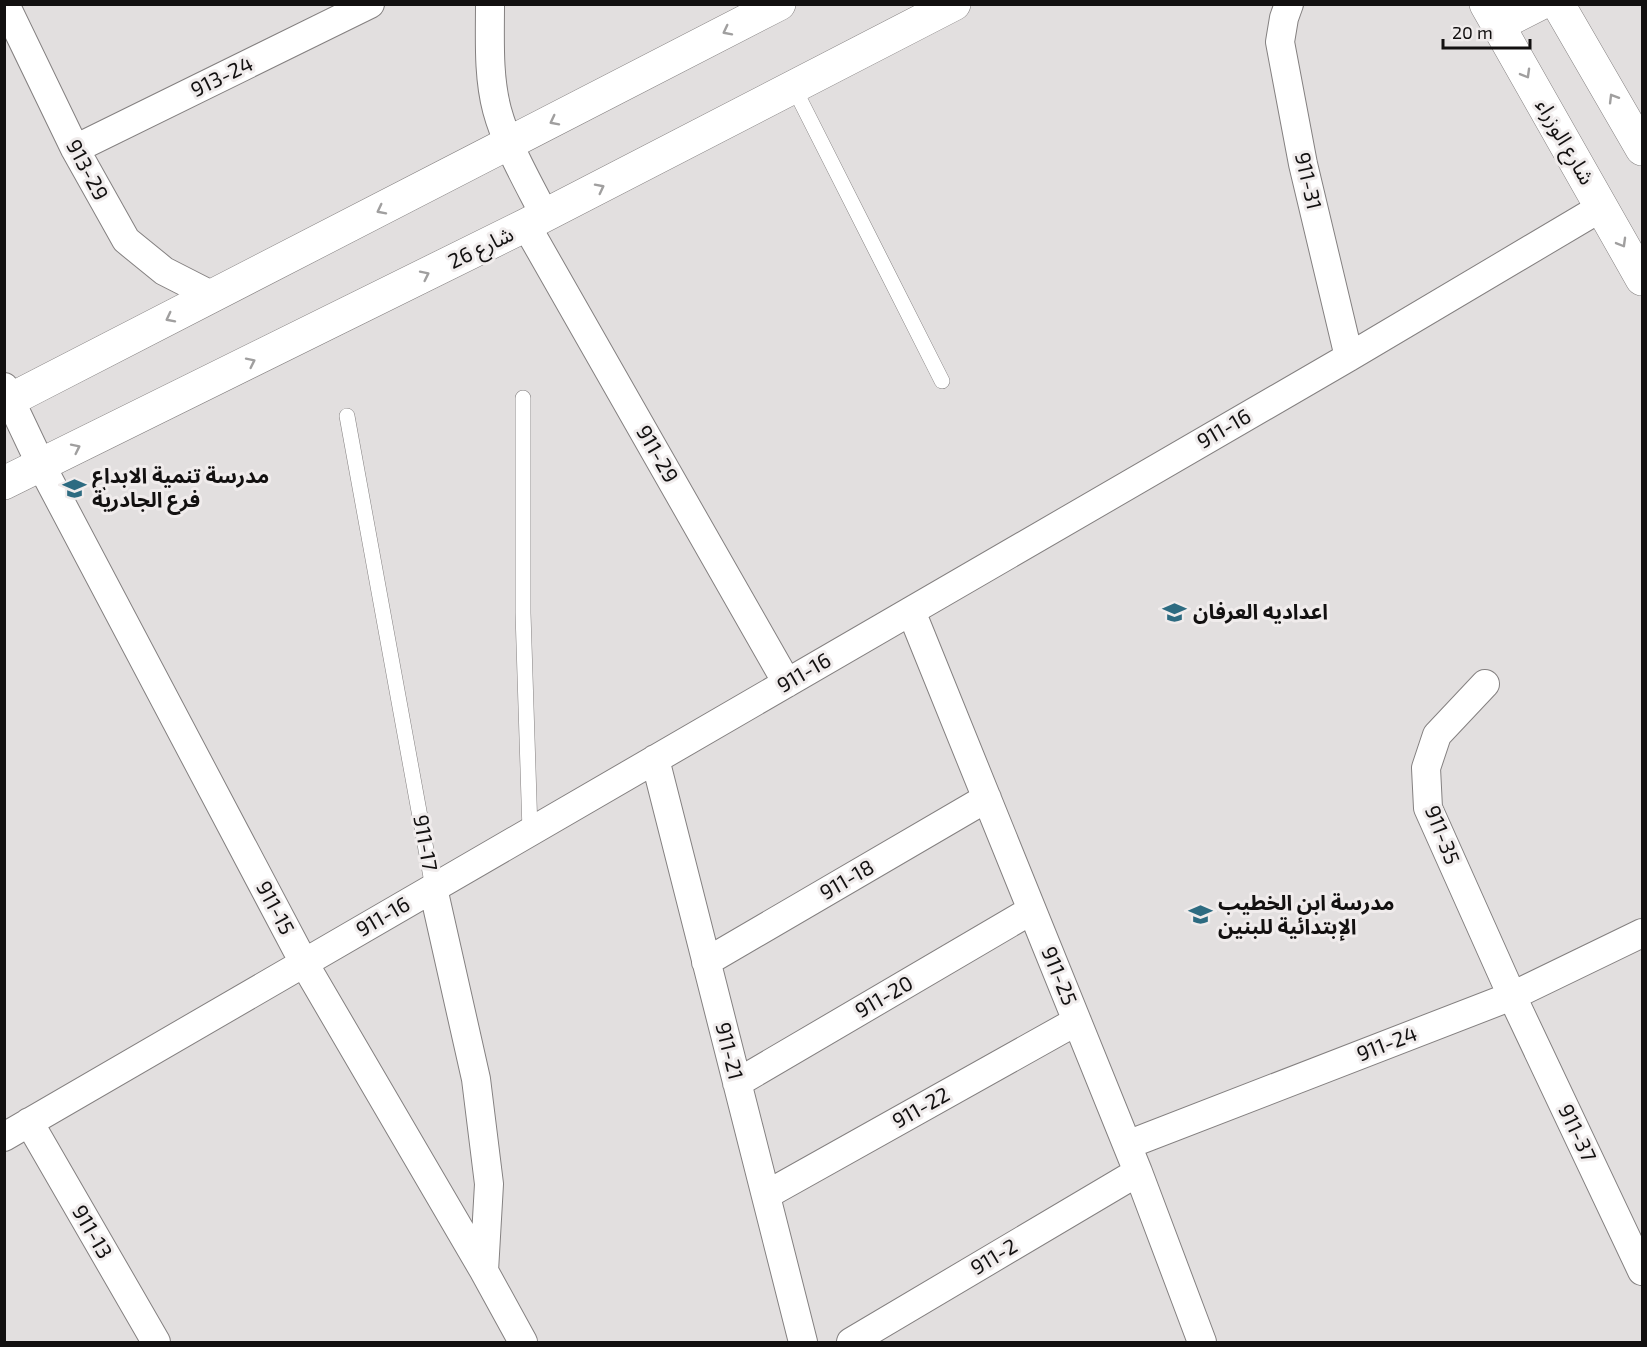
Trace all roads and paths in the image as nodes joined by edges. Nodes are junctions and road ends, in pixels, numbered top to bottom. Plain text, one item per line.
1 (370, 4) edge
2 (490, 4) edge
3 (779, 4) edge
4 (954, 4) edge
5 (1289, 4) edge
6 (1539, 4) edge
7 (1558, 4) edge
8 (12, 7) edge
9 (1492, 15) edge
10 (794, 88) junction
11 (510, 143) junction
12 (1642, 148) edge
13 (75, 149) junction
14 (1602, 207) junction
15 (535, 221) junction
16 (1642, 279) edge
17 (213, 296) junction
18 (1349, 357) junction
19 (942, 381) dead end
20 (7, 396) edge
21 (523, 398) dead end
22 (347, 416) dead end
23 (41, 465) junction
24 (4, 483) edge
25 (911, 611) junction
26 (787, 683) junction
27 (1485, 684) dead end
28 (655, 759) junction
29 (987, 798) junction
30 (530, 831) junction
31 (433, 888) junction
32 (1032, 910) junction
33 (1642, 933) edge
34 (706, 962) junction
35 (304, 963) junction
36 (1512, 996) junction
37 (1077, 1021) junction
38 (737, 1083) junction
39 (29, 1122) junction
40 (4, 1137) edge
41 (1127, 1145) junction
42 (1138, 1172) junction
43 (766, 1195) junction
44 (484, 1271) junction
45 (1642, 1271) edge
46 (857, 1341) edge
47 (156, 1342) edge
48 (523, 1342) edge
49 (803, 1342) edge
50 (1202, 1342) edge

1 - 13 street, 913-24
2 - 11 street, 911-29
3 -> 11 street
4 - 10 street, شارع 26
5 - 18 street, 911-31
6 - 9 street
12 -> 7 street
8 - 13 street, 913-29
9 -> 14 street, شارع الوزراء
15 -> 10 street, شارع 26
10 - 19 lane
11 - 15 street, 911-29
11 -> 17 street
13 - 17 street, 913-29
14 -> 16 street, شارع الوزراء
14 - 18 street, 911-16
23 -> 15 street, شارع 26
15 - 26 street, 911-29
17 -> 20 street
18 - 25 street, 911-16
20 - 23 street, 911-15
21 - 30 lane
22 - 31 lane, 911-17
23 - 24 street, شارع 26
23 - 35 street, 911-15
25 - 26 street, 911-16
25 - 29 street, 911-25
26 - 28 street, 911-16
27 - 36 street, 911-35
28 - 30 street, 911-16
28 - 34 street, 911-21
29 - 32 street, 911-25
29 - 34 street, 911-18
30 - 31 street, 911-16
31 - 35 street, 911-16
31 - 44 street, 911-17
32 - 37 street, 911-25
32 - 38 street, 911-20
33 - 36 street, 911-24
34 - 38 street, 911-21
35 - 39 street, 911-16
35 - 44 street, 911-15
36 - 41 street, 911-24
36 - 45 street, 911-37
37 - 41 street, 911-25
37 - 43 street, 911-22
38 - 43 street, 911-21
39 - 40 street, 911-16
39 - 47 street, 911-13
41 - 42 street, 911-25
42 - 46 street, 911-2
42 - 50 street, 911-25
43 - 49 street, 911-21
44 - 48 street, 911-15

